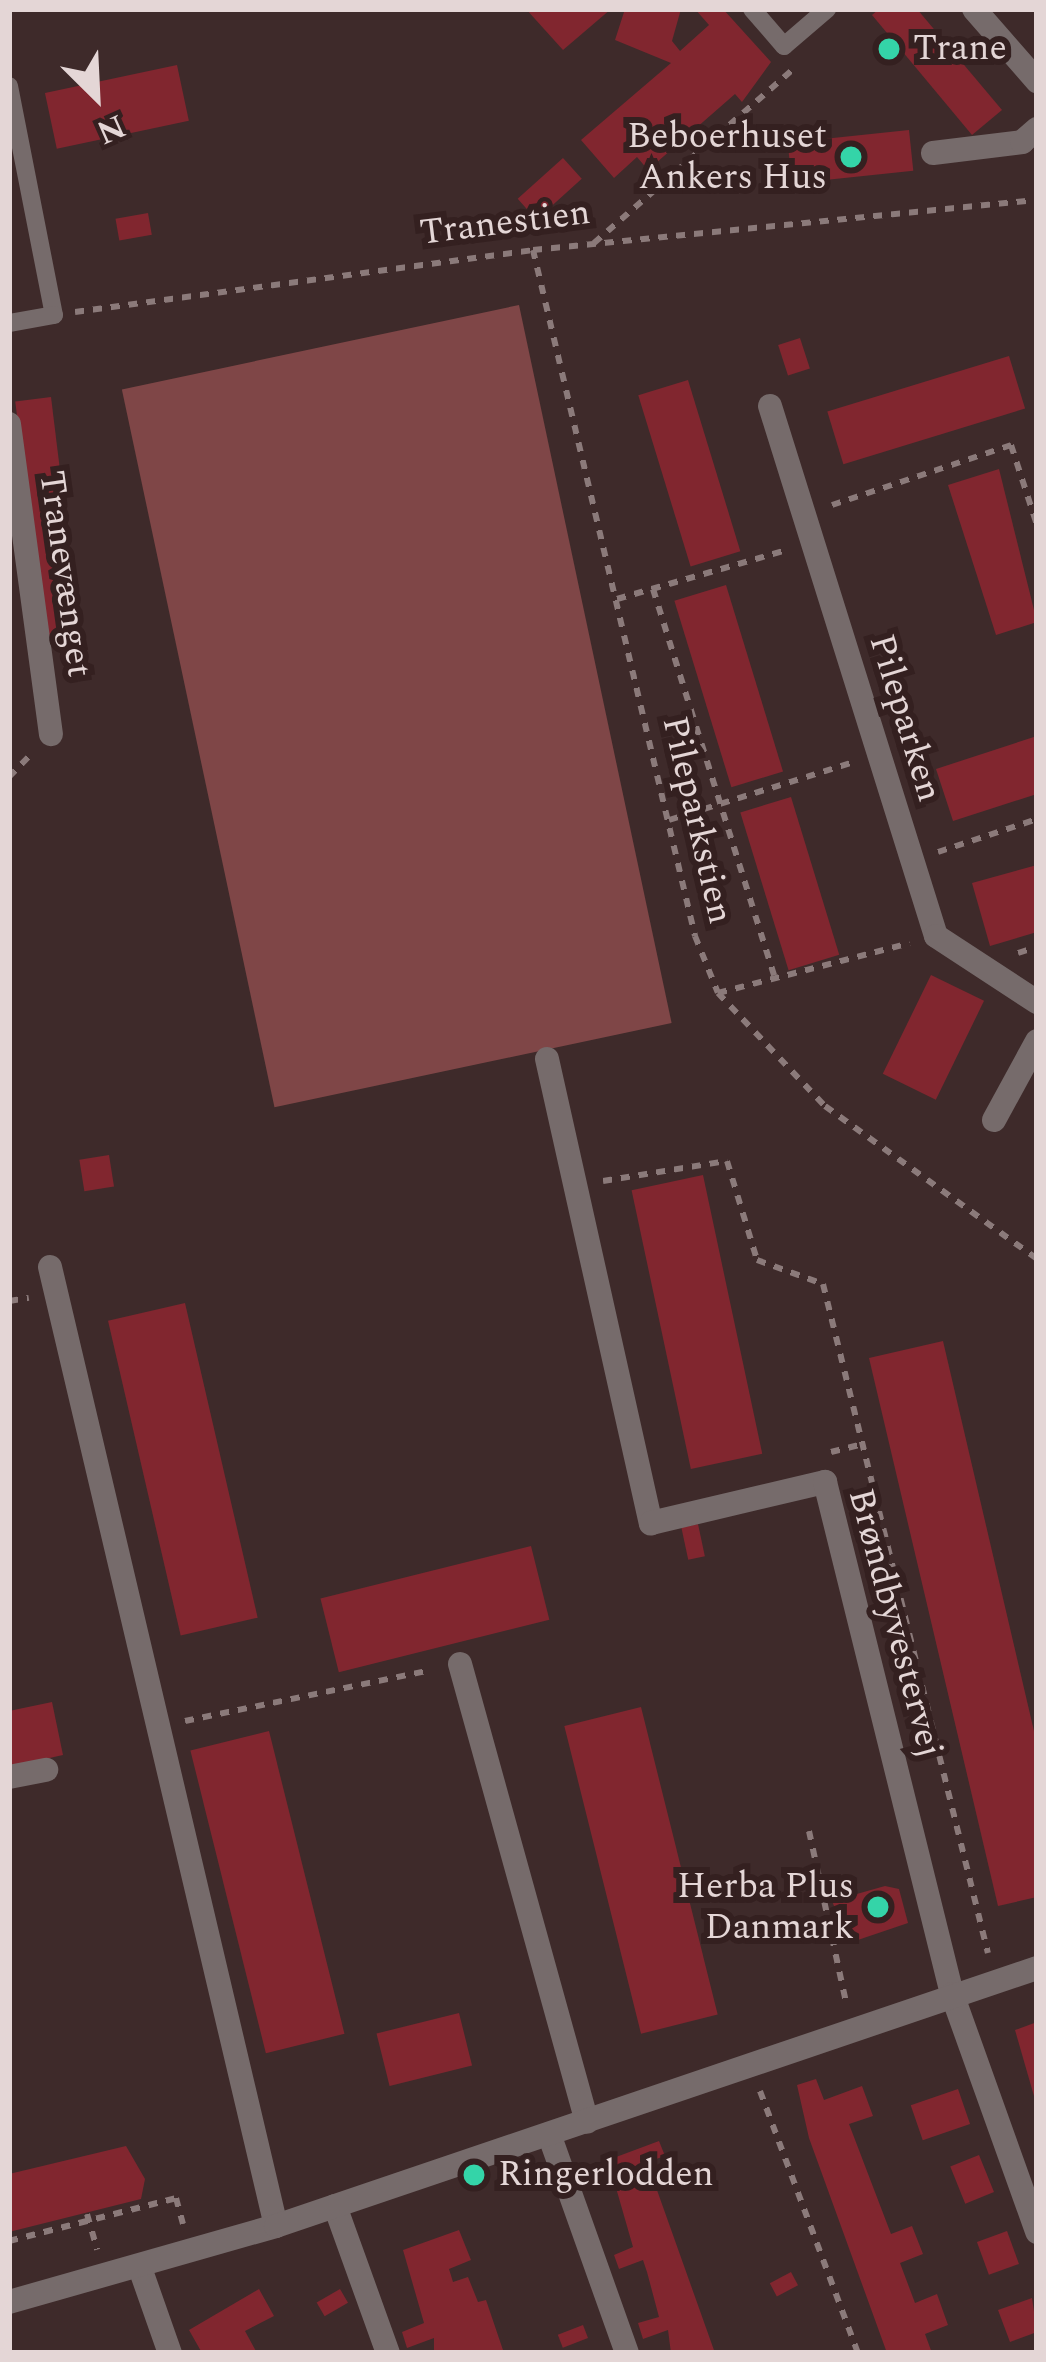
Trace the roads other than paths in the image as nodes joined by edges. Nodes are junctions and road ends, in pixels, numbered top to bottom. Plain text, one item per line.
1 (752, 9) edge
2 (827, 9) edge
3 (974, 9) edge
4 (1037, 81) edge
5 (9, 86) edge
6 (1037, 129) edge
7 (932, 153) dead end
8 (9, 323) edge
9 (770, 406) dead end
10 (9, 424) edge
11 (51, 734) dead end
12 (1037, 1002) edge
13 (1037, 1041) edge
14 (547, 1059) dead end
15 (994, 1120) dead end
16 (50, 1267) dead end
17 (460, 1664) road end
18 (46, 1770) dead end
19 (9, 1777) edge
20 (1037, 1969) edge
21 (952, 1994) junction
22 (587, 2122) junction
23 (548, 2134) junction
24 (335, 2206) junction
25 (276, 2226) junction
26 (1037, 2231) edge
27 (140, 2267) junction
28 (9, 2302) edge
29 (170, 2353) edge
30 (388, 2353) edge
31 (627, 2353) edge

1 - 2 lane
3 - 4 street
5 - 8 lane
6 - 7 street
9 - 12 street, Pileparken
10 - 11 street, Tranevænget
13 - 15 street
14 - 21 street, Brøndbyvestervej
16 - 25 street
17 - 22 street
18 - 19 street
20 - 21 street
21 - 22 street
21 - 26 street
22 - 23 street
23 - 24 street
23 - 31 street
24 - 25 street
24 - 30 street
25 - 27 street
27 - 28 street
27 - 29 street

